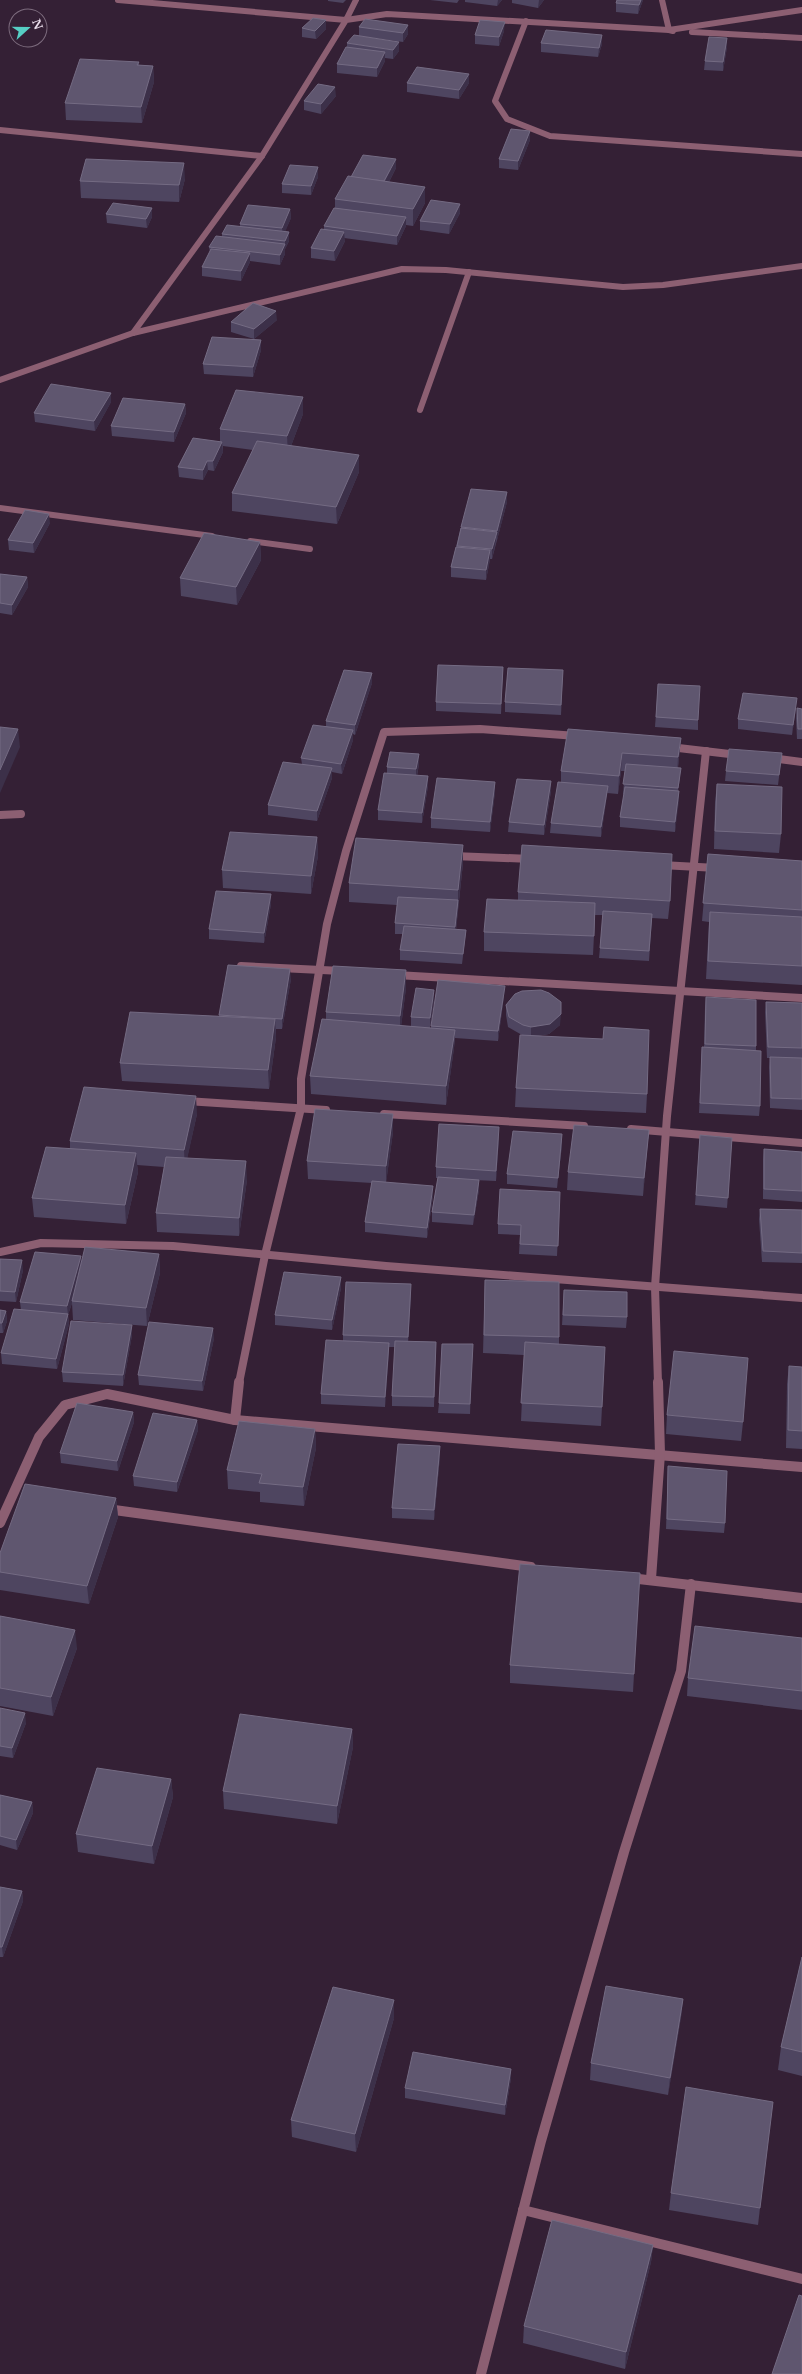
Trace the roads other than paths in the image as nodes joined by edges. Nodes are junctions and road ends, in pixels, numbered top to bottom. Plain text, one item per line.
1 (118, 0) edge
2 (356, 0) edge
3 (662, 0) edge
4 (802, 10) edge
5 (346, 20) junction
6 (526, 21) junction
7 (669, 30) junction
8 (802, 38) edge
9 (0, 130) edge
10 (802, 154) edge
11 (262, 156) junction
12 (802, 266) edge
13 (469, 272) junction
14 (133, 333) junction
15 (0, 380) edge
16 (420, 410) dead end
17 (0, 508) edge
18 (217, 536) edge
19 (241, 540) edge
20 (310, 549) dead end
21 (584, 737) edge
22 (660, 746) edge
23 (706, 751) junction
24 (743, 755) edge
25 (765, 758) edge
26 (802, 762) edge
27 (21, 814) dead end
28 (0, 815) edge
29 (441, 855) edge
30 (536, 859) edge
31 (655, 865) edge
32 (695, 866) junction
33 (725, 868) edge
34 (241, 966) edge
35 (319, 970) junction
36 (351, 972) edge
37 (390, 974) edge
38 (681, 991) junction
39 (802, 998) edge
40 (176, 1100) edge
41 (301, 1108) junction
42 (332, 1110) edge
43 (372, 1113) edge
44 (594, 1127) edge
45 (618, 1128) edge
46 (666, 1131) junction
47 (802, 1143) edge
48 (0, 1252) edge
49 (265, 1255) junction
50 (655, 1287) junction
51 (802, 1298) edge
52 (235, 1420) junction
53 (660, 1454) junction
54 (802, 1466) edge
55 (97, 1507) edge
56 (0, 1523) edge
57 (538, 1568) edge
58 (622, 1578) edge
59 (651, 1579) junction
60 (691, 1584) junction
61 (802, 1598) edge
62 (523, 2210) junction
63 (802, 2279) edge
64 (481, 2374) edge

1 - 5 street
2 - 5 street
3 - 7 street
4 - 7 street
5 - 6 street
5 - 11 street
6 - 7 street
6 - 10 street
7 - 8 street
9 - 11 street
11 - 14 street
12 - 13 street
13 - 14 street
13 - 16 street
14 - 15 street
17 - 18 street
19 - 20 street
21 - 35 street
22 - 23 street
23 - 24 street
23 - 32 street
25 - 26 street
27 - 28 street
29 - 30 street
31 - 32 street
32 - 33 street
32 - 38 street
34 - 35 street
35 - 36 street
35 - 41 street
37 - 38 street
38 - 39 street
38 - 46 street
40 - 41 street
41 - 42 street
41 - 49 street
43 - 44 street
45 - 46 street
46 - 47 street
46 - 50 street
48 - 49 street
49 - 50 street
49 - 52 street
50 - 51 street
50 - 53 street
52 - 53 street
52 - 56 street
53 - 54 street
53 - 59 street
55 - 57 street
58 - 59 street
59 - 60 street
60 - 61 street
60 - 62 street
62 - 63 street
62 - 64 street

